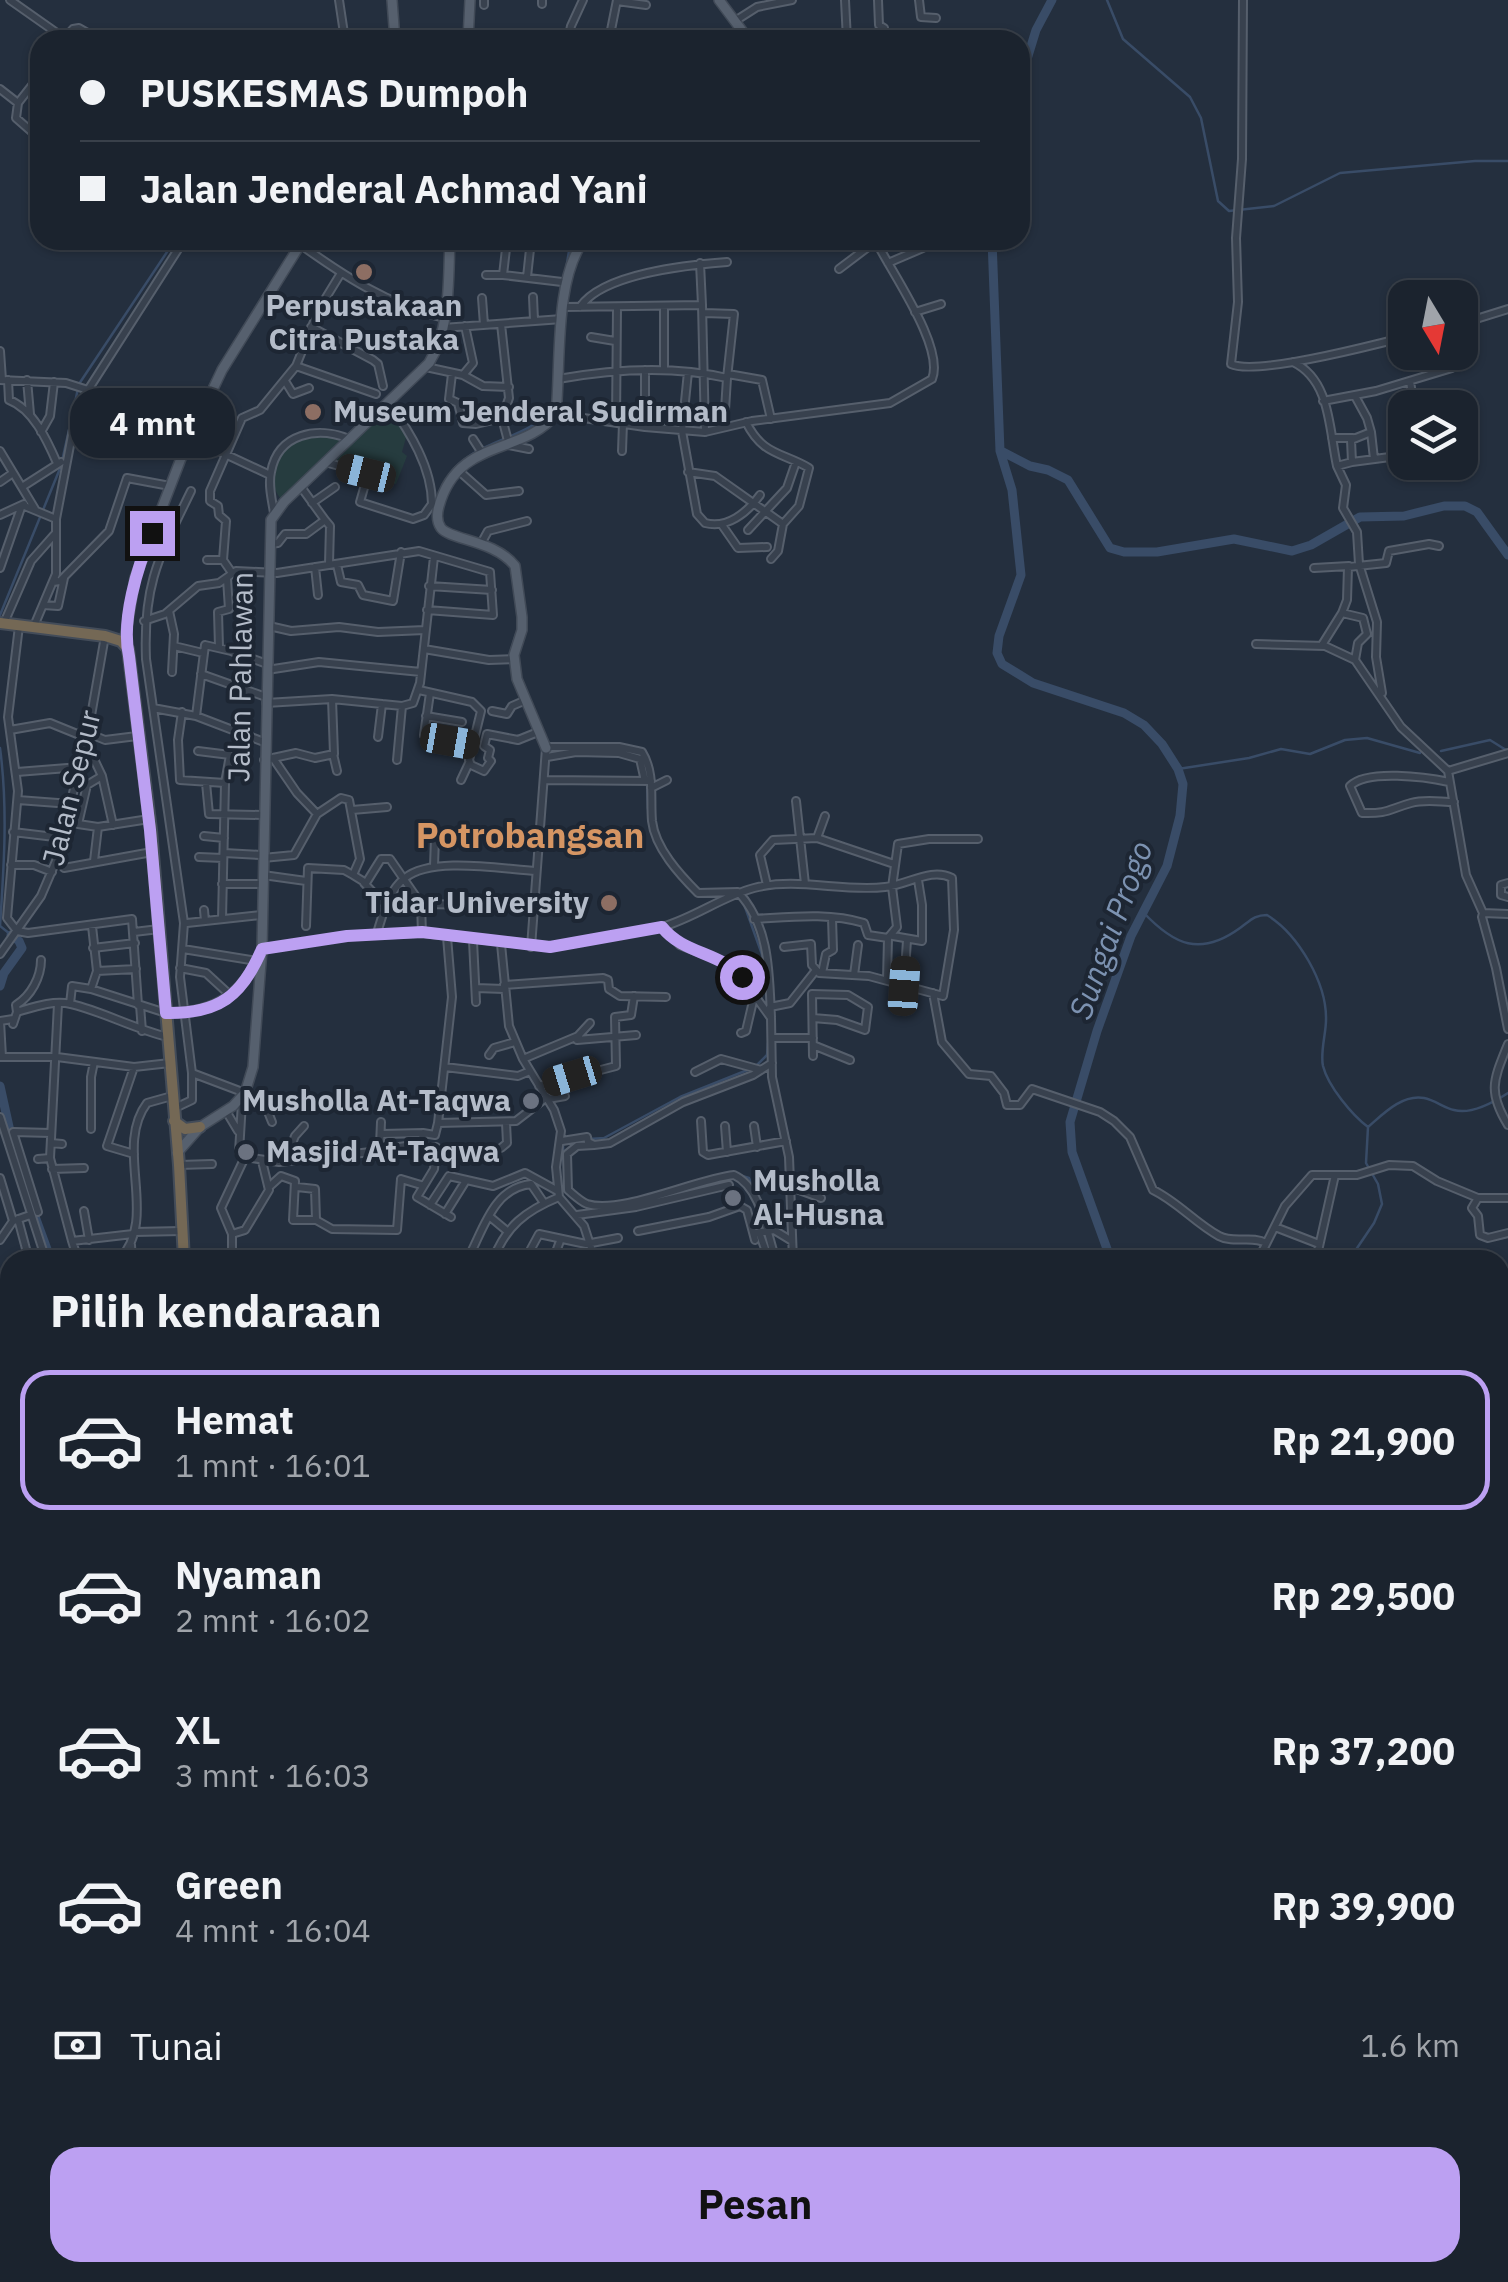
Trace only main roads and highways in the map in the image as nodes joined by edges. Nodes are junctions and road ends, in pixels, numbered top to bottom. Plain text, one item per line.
1 (392, 0) edge
2 (470, 0) edge
3 (719, 0) edge
4 (394, 30) edge
5 (468, 30) edge
6 (741, 30) edge
7 (294, 250) edge
8 (449, 250) edge
9 (578, 250) edge
10 (2, 624) edge
11 (124, 644) junction
12 (546, 752) road end
13 (262, 949) junction
14 (247, 981) junction
15 (258, 986) junction
16 (166, 1013) junction
17 (173, 1109) junction
18 (200, 1127) junction
19 (178, 1153) junction
20 (183, 1250) edge

1 - 4 main road
2 - 5 main road
3 - 6 main road
7 - 11 main road
8 - 13 main road, Jalan Pahlawan
9 - 12 main road
10 - 11 highway
11 - 16 highway
13 - 14 main road
13 - 15 main road, Jalan Pahlawan
14 - 15 main road
14 - 16 main road
15 - 18 main road, Jalan Pahlawan
16 - 17 highway
17 - 18 highway
17 - 19 highway
18 - 19 main road
19 - 20 highway

